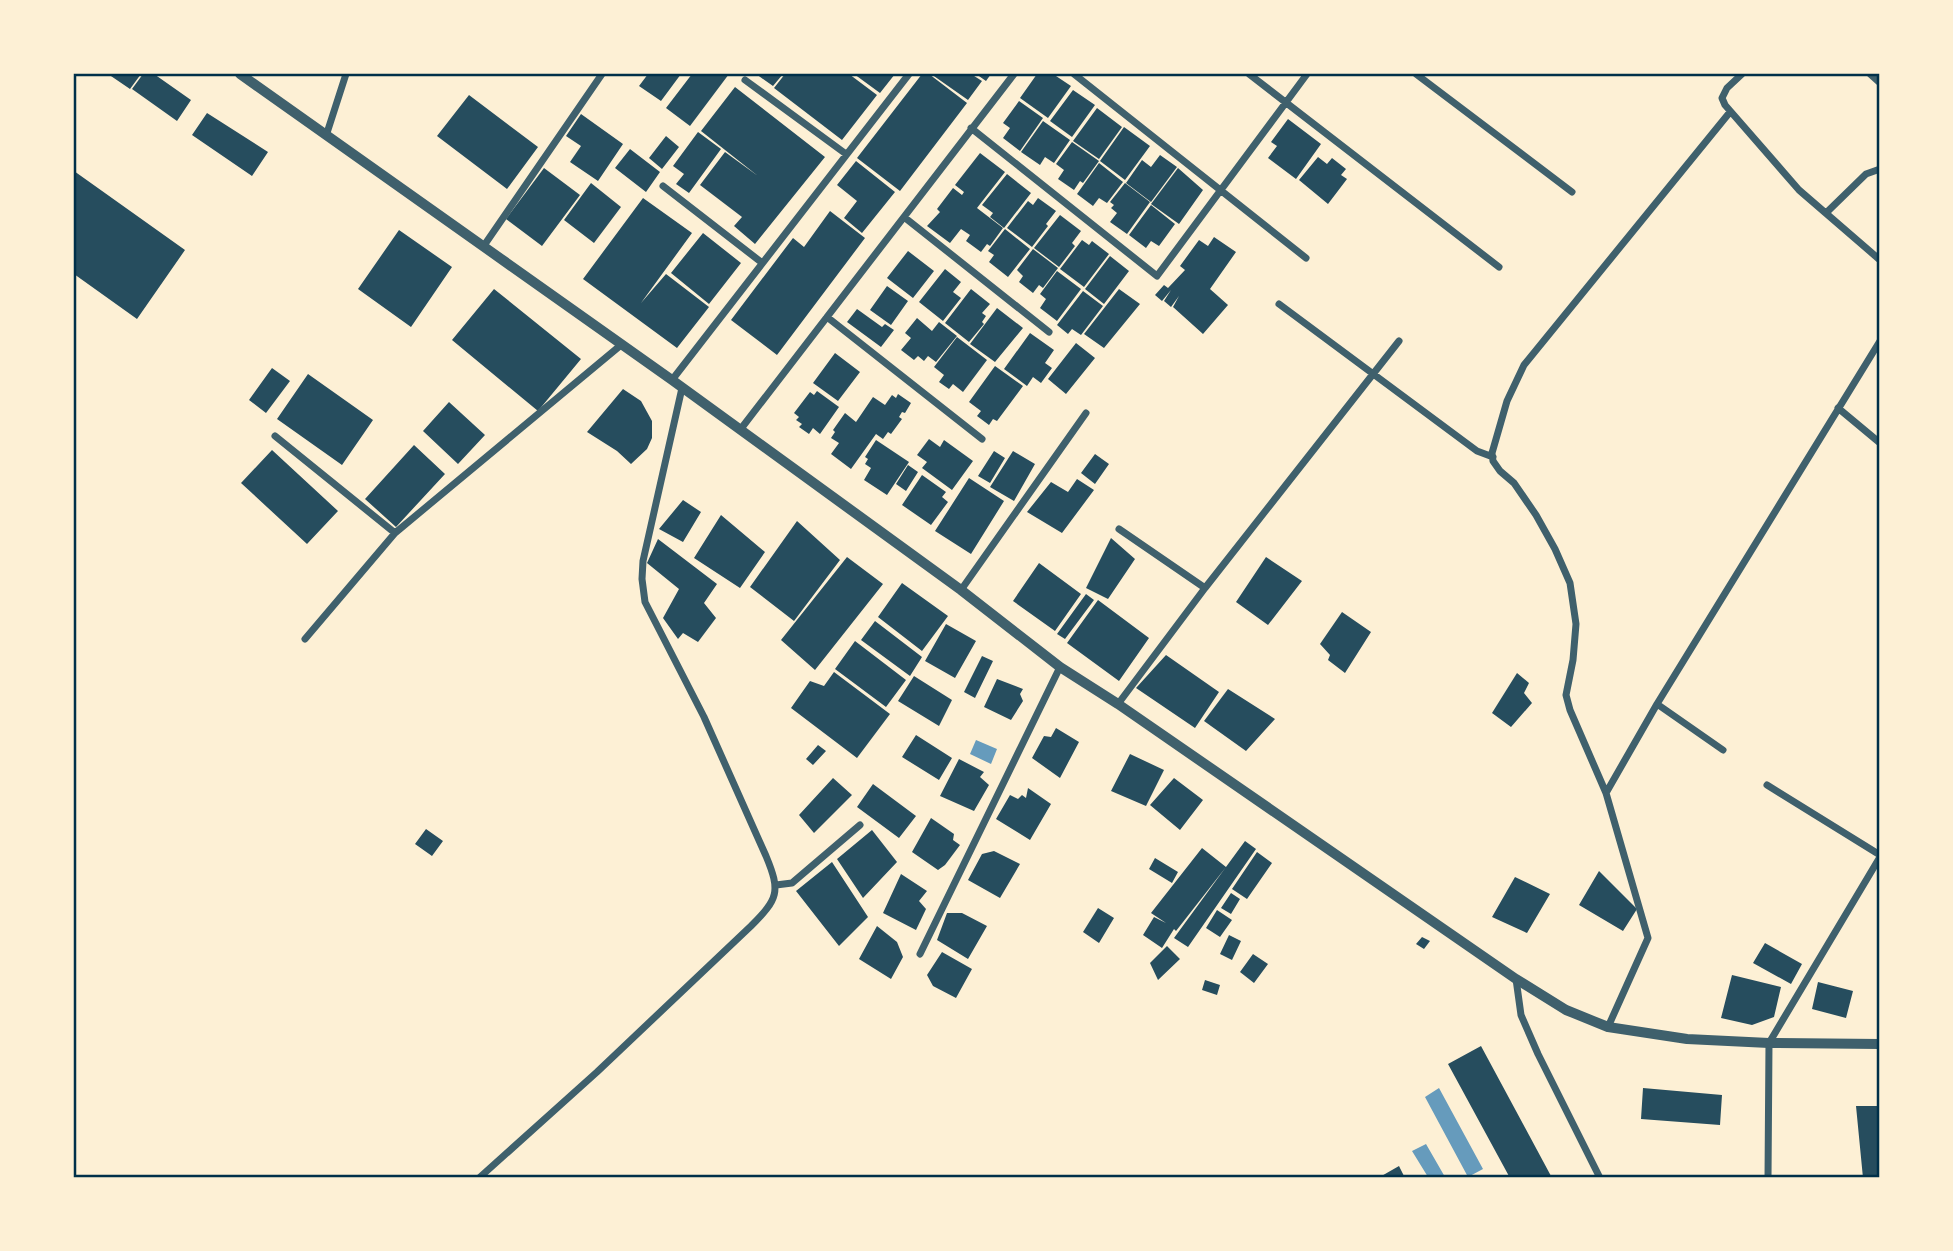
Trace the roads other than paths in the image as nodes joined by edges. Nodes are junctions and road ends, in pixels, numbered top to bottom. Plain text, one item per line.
1 (240, 74) edge
2 (346, 74) edge
3 (602, 74) edge
4 (909, 74) edge
5 (1014, 74) edge
6 (1074, 74) edge
7 (1249, 74) edge
8 (1307, 74) edge
9 (1416, 74) edge
10 (1742, 74) edge
11 (1870, 74) edge
12 (745, 80) dead end
13 (1880, 83) edge
14 (1286, 102) junction
15 (1730, 112) junction
16 (971, 128) junction
17 (326, 136) junction
18 (846, 154) junction
19 (1880, 169) edge
20 (663, 186) dead end
21 (1221, 190) junction
22 (1572, 192) dead end
23 (1826, 213) junction
24 (904, 217) junction
25 (483, 247) junction
26 (1306, 258) dead end
27 (1880, 260) edge
28 (761, 262) junction
29 (1499, 267) dead end
30 (1279, 304) dead end
31 (827, 317) junction
32 (1049, 332) dead end
33 (1399, 341) dead end
34 (1880, 341) edge
35 (621, 345) junction
36 (1373, 375) junction
37 (672, 380) junction
38 (682, 388) junction
39 (1838, 408) junction
40 (1086, 412) dead end
41 (740, 430) junction
42 (275, 436) dead end
43 (982, 439) dead end
44 (1880, 443) edge
45 (1493, 457) junction
46 (1119, 529) dead end
47 (395, 533) junction
48 (1205, 589) junction
49 (961, 590) junction
50 (306, 639) dead end
51 (1060, 667) junction
52 (1118, 704) junction
53 (1657, 704) junction
54 (1723, 750) dead end
55 (1767, 785) dead end
56 (1606, 793) junction
57 (860, 825) dead end
58 (1880, 856) edge
59 (776, 885) junction
60 (920, 954) dead end
61 (1516, 979) junction
62 (1608, 1027) junction
63 (1769, 1043) junction
64 (1880, 1044) edge
65 (479, 1178) edge
66 (1600, 1178) edge
67 (1768, 1178) edge

1 - 17 street
2 - 17 street
3 - 25 street
4 - 18 street
5 - 16 street
6 - 21 street
7 - 14 street
8 - 14 street
9 - 22 street
10 - 15 street
11 - 13 street
12 - 18 street
14 - 21 street
14 - 29 street
15 - 23 street
15 - 45 street
16 - 21 street
16 - 24 street
17 - 25 street
18 - 28 street
19 - 23 street
20 - 28 street
21 - 26 street
23 - 27 street
24 - 31 street
24 - 32 street
25 - 35 street
28 - 37 street
30 - 36 street
31 - 41 street
31 - 43 street
33 - 36 street
34 - 39 street
35 - 37 street
35 - 47 street
36 - 45 street
36 - 48 street
37 - 38 street
38 - 41 street
38 - 59 street
39 - 44 street
39 - 53 street
40 - 49 street
41 - 49 street
42 - 47 street
45 - 56 street
46 - 48 street
47 - 50 street
48 - 52 street
49 - 51 street
51 - 52 street
51 - 60 street
52 - 61 street
53 - 54 street
53 - 56 street
55 - 58 street
56 - 62 street
57 - 59 street
58 - 63 street
59 - 65 street
61 - 62 street
61 - 66 street
62 - 63 street
63 - 64 street
63 - 67 street

